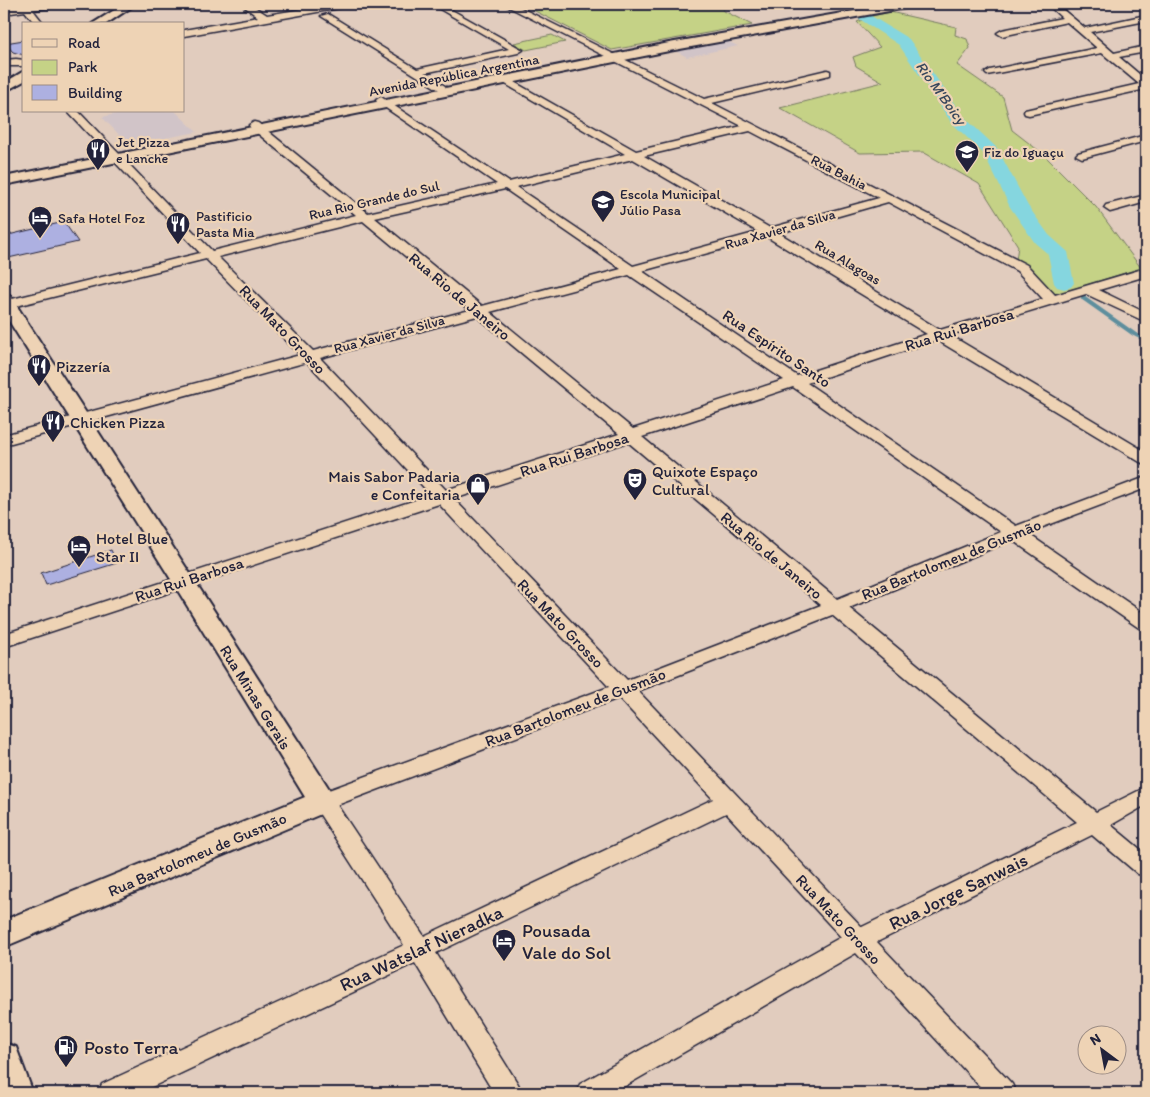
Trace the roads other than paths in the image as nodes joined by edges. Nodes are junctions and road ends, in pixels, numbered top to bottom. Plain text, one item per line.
1 (56, 4) edge
2 (130, 4) edge
3 (142, 4) edge
4 (245, 4) edge
5 (345, 4) edge
6 (435, 4) edge
7 (507, 4) edge
8 (891, 4) edge
9 (911, 4) edge
10 (1067, 4) edge
11 (1052, 5) edge
12 (26, 6) edge
13 (4, 11) edge
14 (324, 16) dead end
15 (265, 18) junction
16 (1146, 18) edge
17 (1069, 19) junction
18 (38, 22) edge
19 (101, 22) edge
20 (113, 22) edge
21 (1084, 31) junction
22 (185, 32) edge
23 (1002, 33) dead end
24 (1146, 49) edge
25 (1109, 53) junction
26 (613, 57) junction
27 (4, 63) edge
28 (22, 64) edge
29 (22, 69) edge
30 (416, 72) junction
31 (827, 73) dead end
32 (990, 73) dead end
33 (22, 77) edge
34 (503, 78) junction
35 (4, 80) edge
36 (1146, 85) edge
37 (4, 88) edge
38 (441, 88) junction
39 (384, 102) junction
40 (703, 102) junction
41 (73, 112) edge
42 (1029, 112) dead end
43 (256, 127) junction
44 (753, 127) junction
45 (1146, 138) edge
46 (114, 155) junction
47 (634, 155) junction
48 (1082, 155) dead end
49 (4, 176) edge
50 (4, 180) edge
51 (509, 185) junction
52 (890, 198) junction
53 (1146, 198) edge
54 (1110, 208) dead end
55 (365, 216) junction
56 (769, 233) junction
57 (210, 256) junction
58 (631, 270) junction
59 (1146, 272) edge
60 (1086, 290) junction
61 (1052, 300) junction
62 (5, 303) edge
63 (478, 311) junction
64 (1146, 318) edge
65 (940, 334) junction
66 (309, 355) junction
67 (796, 382) junction
68 (81, 418) junction
69 (630, 435) junction
70 (4, 440) edge
71 (1146, 459) edge
72 (1146, 482) edge
73 (442, 498) junction
74 (1015, 532) junction
75 (184, 581) junction
76 (834, 607) junction
77 (1146, 624) edge
78 (4, 641) edge
79 (624, 689) junction
80 (1146, 795) edge
81 (730, 800) junction
82 (323, 802) junction
83 (1094, 824) junction
84 (1146, 868) edge
85 (4, 934) edge
86 (858, 940) junction
87 (420, 949) junction
88 (4, 1058) edge
89 (16, 1093) edge
90 (111, 1093) edge
91 (509, 1093) edge
92 (589, 1093) edge
93 (1004, 1093) edge

1 - 12 street
2 - 19 main road
3 - 20 main road
4 - 15 street
5 - 15 street
6 - 30 street
7 - 26 street, Rua Bahia
8 - 26 main road, Avenida República Argentina
9 - 26 main road, Avenida República Argentina
10 - 11 street
11 - 17 street
12 - 13 street
12 - 18 street
14 - 30 street
15 - 22 street
16 - 21 street
17 - 21 street
17 - 23 street
21 - 25 street
24 - 25 street
25 - 32 street
25 - 36 street
26 - 34 main road, Avenida República Argentina
26 - 40 street, Rua Bahia
27 - 28 street
29 - 35 main road
30 - 38 street
31 - 40 street
33 - 37 main road
34 - 38 main road, Avenida República Argentina
34 - 39 main road, Avenida República Argentina
34 - 47 street, Rua Alagoas
36 - 42 street
38 - 39 main road, Avenida República Argentina
39 - 43 main road, Avenida República Argentina
39 - 51 street, Rua Espírito Santo
40 - 44 street, Rua Bahia
41 - 46 street, Rua Mato Grosso
43 - 46 main road, Avenida República Argentina
43 - 55 street, Rua Rio de Janeiro
44 - 47 street, Rua Rio Grande do Sul
44 - 52 street, Rua Bahia
45 - 48 street
46 - 49 main road, Avenida República Argentina
46 - 50 main road, Avenida República Argentina
46 - 57 street, Rua Mato Grosso
47 - 51 street, Rua Rio Grande do Sul
47 - 56 street, Rua Alagoas
51 - 55 street, Rua Rio Grande do Sul
51 - 58 street, Rua Espírito Santo
52 - 56 street, Rua Xavier da Silva
52 - 61 street, Rua Bahia
53 - 54 street
55 - 57 street, Rua Rio Grande do Sul
55 - 63 street, Rua Rio de Janeiro
56 - 58 street, Rua Xavier da Silva
56 - 65 street, Rua Alagoas
57 - 62 street, Rua Rio Grande do Sul
57 - 66 street, Rua Mato Grosso
58 - 63 street, Rua Xavier da Silva
58 - 67 street, Rua Espírito Santo
59 - 60 street, Rua Rui Barbosa
60 - 61 street, Rua Rui Barbosa
60 - 64 street
61 - 65 street, Rua Rui Barbosa
62 - 68 main road, Rua Minas Gerais
63 - 66 street, Rua Xavier da Silva
63 - 69 street, Rua Rio de Janeiro
65 - 67 street, Rua Rui Barbosa
65 - 71 street, Rua Alagoas
66 - 68 street, Rua Xavier da Silva
66 - 73 street, Rua Mato Grosso
67 - 69 street, Rua Rui Barbosa
67 - 74 street, Rua Espírito Santo
68 - 70 street, Rua Xavier da Silva
68 - 75 main road, Rua Minas Gerais
69 - 73 street, Rua Rui Barbosa
69 - 76 street, Rua Rio de Janeiro
72 - 74 street, Rua Bartolomeu de Gusmão
73 - 75 street, Rua Rui Barbosa
73 - 79 street, Rua Mato Grosso
74 - 76 street, Rua Bartolomeu de Gusmão
74 - 77 street, Rua Espírito Santo
75 - 78 street, Rua Rui Barbosa
75 - 82 main road, Rua Minas Gerais
76 - 79 street, Rua Bartolomeu de Gusmão
76 - 83 street, Rua Rio de Janeiro
79 - 81 street, Rua Mato Grosso
79 - 82 street, Rua Bartolomeu de Gusmão
80 - 83 street, Rua Jorge Sanwais
81 - 86 street, Rua Mato Grosso
81 - 87 street, Rua Watslaf Nieradka
82 - 85 main road, Rua Bartolomeu de Gusmão
82 - 87 street, Rua Minas Gerais
83 - 84 street, Rua Rio de Janeiro
83 - 86 street, Rua Jorge Sanwais
86 - 92 street, Rua Jorge Sanwais
86 - 93 street, Rua Mato Grosso
87 - 90 street, Rua Watslaf Nieradka
87 - 91 street, Rua Minas Gerais
88 - 89 main road

